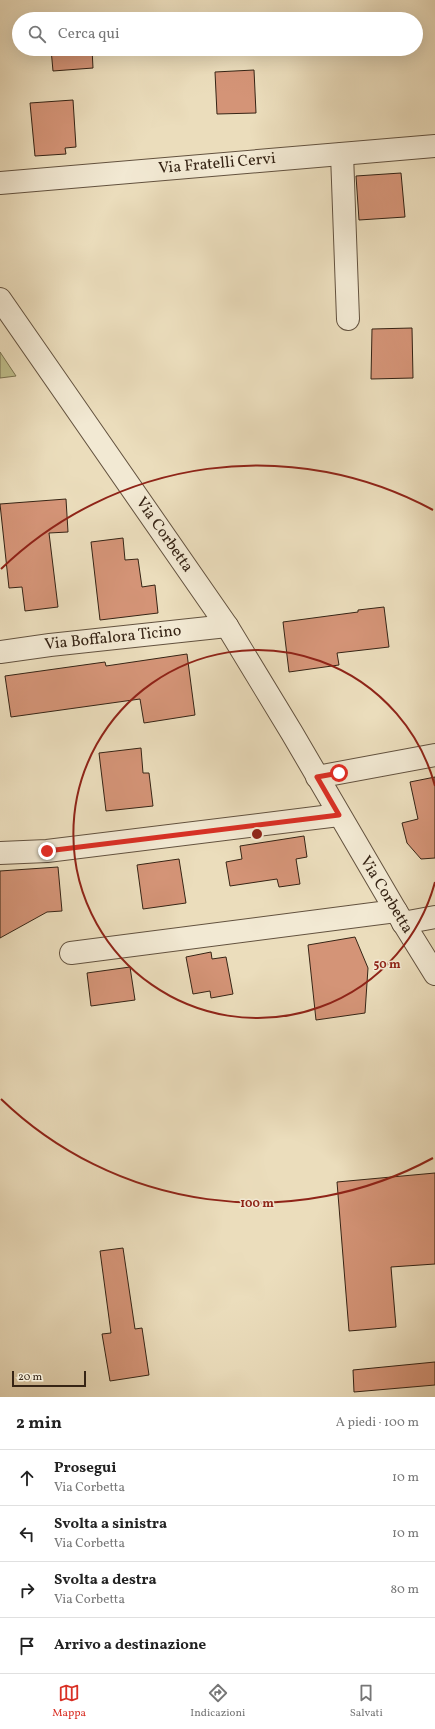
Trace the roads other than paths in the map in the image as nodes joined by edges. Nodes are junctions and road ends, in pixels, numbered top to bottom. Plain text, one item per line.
1 (435, 146) edge
2 (342, 154) junction
3 (0, 178) edge
4 (0, 299) edge
5 (348, 319) dead end
6 (227, 626) junction
7 (0, 652) edge
8 (435, 755) edge
9 (317, 777) junction
10 (339, 815) junction
11 (0, 853) edge
12 (399, 917) junction
13 (435, 917) edge
14 (71, 953) dead end
15 (435, 974) edge

1 - 2 street, Via Fratelli Cervi
2 - 3 street, Via Fratelli Cervi
2 - 5 street
4 - 6 street, Via Corbetta
6 - 7 street, Via Boffalora Ticino
6 - 9 street, Via Corbetta
8 - 9 street
9 - 10 street, Via Corbetta
10 - 11 street
10 - 12 street, Via Corbetta
12 - 13 street
12 - 14 street
12 - 15 street, Via Corbetta

